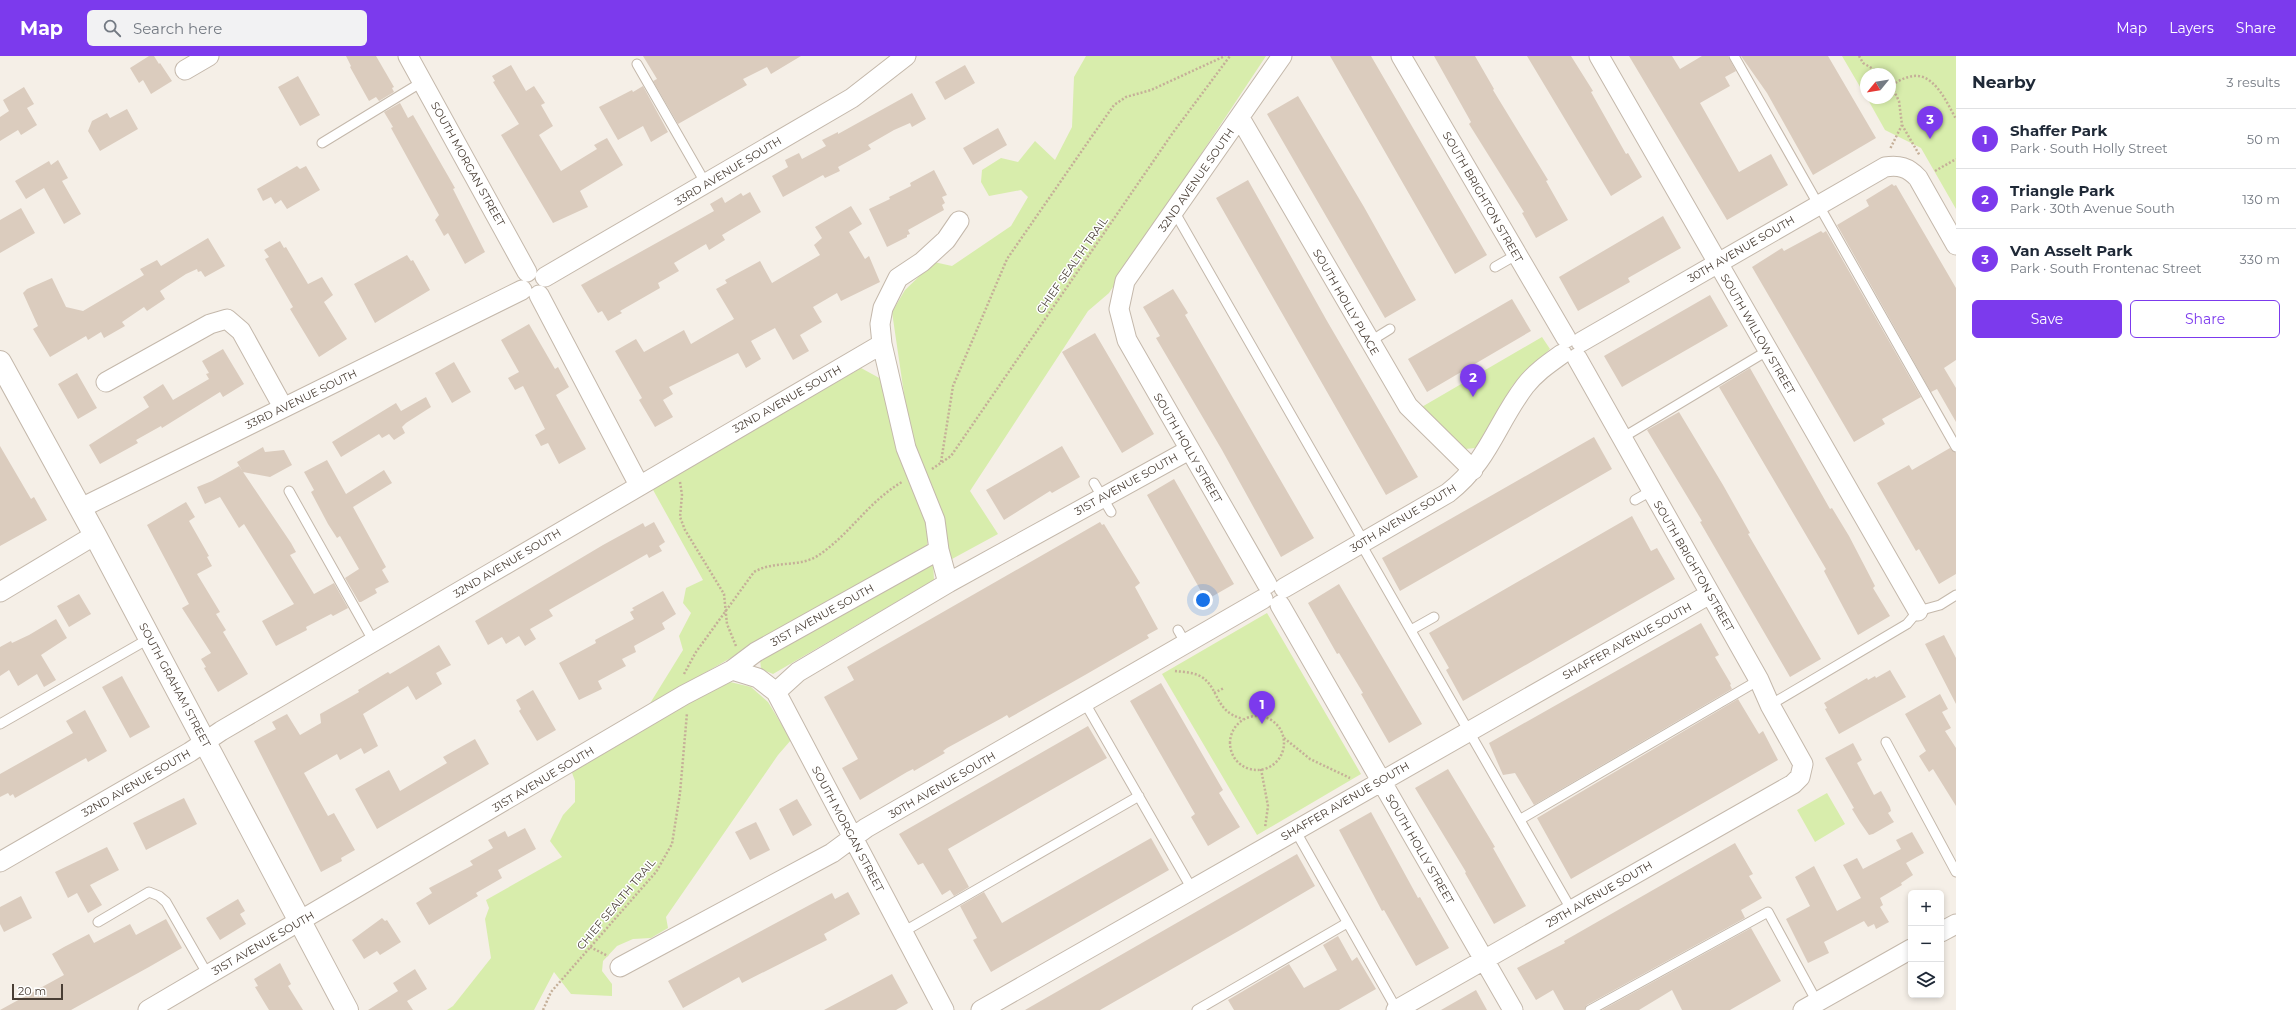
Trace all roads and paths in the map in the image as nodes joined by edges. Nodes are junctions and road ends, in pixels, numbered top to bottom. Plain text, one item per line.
1 (209, 56) edge
2 (408, 56) edge
3 (906, 56) edge
4 (1225, 56) edge
5 (1230, 56) edge
6 (1282, 56) edge
7 (1401, 56) edge
8 (1599, 56) edge
9 (1734, 56) edge
10 (1859, 56) edge
11 (637, 64) dead end
12 (1872, 68) edge
13 (185, 70) dead end
14 (422, 82) junction
15 (1896, 82) edge
16 (1896, 95) edge
17 (1240, 118) junction
18 (1956, 119) edge
19 (322, 143) dead end
20 (1956, 159) edge
21 (1894, 167) junction
22 (1931, 173) dead end
23 (706, 184) junction
24 (1819, 203) junction
25 (1174, 211) junction
26 (959, 221) dead end
27 (1956, 246) edge
28 (1516, 254) junction
29 (1717, 262) junction
30 (1495, 267) dead end
31 (533, 283) junction
32 (1119, 309) joint
33 (1390, 329) dead end
34 (1368, 342) junction
35 (882, 344) junction
36 (1571, 348) junction
37 (1767, 351) junction
38 (0, 362) edge
39 (106, 382) dead end
40 (283, 407) junction
41 (1622, 438) junction
42 (1956, 447) edge
43 (1189, 450) junction
44 (941, 462) junction
45 (671, 466) junction
46 (1473, 470) junction
47 (926, 471) dead end
48 (904, 481) dead end
49 (639, 485) junction
50 (290, 491) dead end
51 (1651, 491) junction
52 (1635, 500) dead end
53 (81, 508) junction
54 (95, 535) junction
55 (1362, 543) junction
56 (939, 550) junction
57 (948, 583) junction
58 (0, 592) edge
59 (1273, 594) junction
60 (1710, 594) junction
61 (1956, 596) edge
62 (725, 611) junction
63 (1918, 611) junction
64 (1434, 616) dead end
65 (1411, 630) junction
66 (150, 638) junction
67 (374, 642) junction
68 (738, 667) junction
69 (1172, 671) dead end
70 (684, 676) dead end
71 (1759, 680) junction
72 (1224, 688) dead end
73 (776, 692) junction
74 (1214, 693) junction
75 (1084, 703) junction
76 (1770, 705) junction
77 (687, 711) dead end
78 (1243, 719) junction
79 (0, 724) edge
80 (1468, 730) junction
81 (1284, 738) junction
82 (206, 742) junction
83 (1886, 742) dead end
84 (1261, 769) junction
85 (1800, 777) joint
86 (1375, 785) junction
87 (1139, 796) junction
88 (1521, 820) junction
89 (1295, 830) junction
90 (852, 838) junction
91 (1261, 850) junction
92 (0, 862) edge
93 (1956, 872) edge
94 (1192, 889) junction
95 (1571, 909) junction
96 (98, 922) dead end
97 (300, 922) junction
98 (1347, 922) junction
99 (1956, 924) edge
100 (1944, 930) edge
101 (903, 932) junction
102 (1908, 951) edge
103 (1484, 960) junction
104 (620, 967) dead end
105 (208, 975) junction
106 (1819, 1005) edge
107 (148, 1010) edge
108 (347, 1010) edge
109 (543, 1010) edge
110 (944, 1010) edge
111 (981, 1010) edge
112 (1197, 1010) edge
113 (1397, 1010) edge
114 (1512, 1010) edge
115 (1590, 1010) edge

1 - 13 street
2 - 14 street, SOUTH MORGAN STREET
3 - 23 street, 33RD AVENUE SOUTH
4 - 44 path
5 - 44 path, CHIEF SEALTH TRAIL
6 - 17 street, 32ND AVENUE SOUTH
7 - 28 street, SOUTH BRIGHTON STREET
8 - 29 street, SOUTH WILLOW STREET
9 - 24 lane
10 - 12 path
11 - 23 lane
14 - 19 lane
14 - 31 street, SOUTH MORGAN STREET
15 - 18 path
16 - 21 path
17 - 25 street, 32ND AVENUE SOUTH
17 - 34 street, SOUTH HOLLY PLACE
20 - 22 path
21 - 24 street, 30TH AVENUE SOUTH
21 - 27 street
23 - 31 street, 33RD AVENUE SOUTH
24 - 29 street, 30TH AVENUE SOUTH
24 - 42 lane
25 - 32 street, 32ND AVENUE SOUTH
25 - 55 lane
26 - 35 street
28 - 30 lane
28 - 36 street, SOUTH BRIGHTON STREET
29 - 36 street, 30TH AVENUE SOUTH
29 - 37 street, SOUTH WILLOW STREET
31 - 40 street, 33RD AVENUE SOUTH
31 - 49 street, SOUTH MORGAN STREET
32 - 43 street, SOUTH HOLLY STREET
33 - 34 lane
34 - 46 street, SOUTH HOLLY PLACE
35 - 45 street, 32ND AVENUE SOUTH
35 - 56 street
36 - 41 street, SOUTH BRIGHTON STREET
36 - 46 street, 30TH AVENUE SOUTH
37 - 41 lane
37 - 63 street, SOUTH WILLOW STREET
38 - 53 street, SOUTH GRAHAM STREET
39 - 40 street
40 - 53 street, 33RD AVENUE SOUTH
41 - 51 street, SOUTH BRIGHTON STREET
43 - 57 street, 31ST AVENUE SOUTH
43 - 59 street, SOUTH HOLLY STREET
44 - 47 path, CHIEF SEALTH TRAIL
45 - 49 street, 32ND AVENUE SOUTH
45 - 62 path
46 - 55 street, 30TH AVENUE SOUTH
48 - 62 path
49 - 67 street, 32ND AVENUE SOUTH
50 - 67 lane
51 - 52 lane
51 - 60 street, SOUTH BRIGHTON STREET
53 - 54 street, SOUTH GRAHAM STREET
54 - 58 street
54 - 66 street, SOUTH GRAHAM STREET
55 - 59 street, 30TH AVENUE SOUTH
55 - 65 lane
56 - 57 street
56 - 68 street, 31ST AVENUE SOUTH
57 - 73 street, 31ST AVENUE SOUTH
59 - 75 street, 30TH AVENUE SOUTH
59 - 86 street, SOUTH HOLLY STREET
60 - 71 street, SOUTH BRIGHTON STREET
60 - 80 street, SHAFFER AVENUE SOUTH
61 - 63 lane
62 - 68 path
62 - 70 path
63 - 76 lane
64 - 65 lane
65 - 80 lane
66 - 79 lane
66 - 82 street, SOUTH GRAHAM STREET
67 - 82 street, 32ND AVENUE SOUTH
68 - 73 street, SOUTH MORGAN STREET
68 - 97 street, 31ST AVENUE SOUTH
69 - 74 path
71 - 76 street, SOUTH BRIGHTON STREET
71 - 88 lane
72 - 74 path
73 - 90 street, SOUTH MORGAN STREET
74 - 78 path
75 - 87 lane
75 - 90 street, 30TH AVENUE SOUTH
76 - 85 street, SOUTH BRIGHTON STREET
77 - 109 path, CHIEF SEALTH TRAIL
78 - 81 path
78 - 84 path
80 - 86 street, SHAFFER AVENUE SOUTH
80 - 88 lane
81 - 84 path
81 - 86 path
82 - 92 street, 32ND AVENUE SOUTH
82 - 97 street, SOUTH GRAHAM STREET
83 - 93 lane
84 - 91 path
85 - 95 street, 29TH AVENUE SOUTH
86 - 89 street, SHAFFER AVENUE SOUTH
86 - 103 street, SOUTH HOLLY STREET
87 - 94 lane
87 - 101 lane
88 - 95 lane
89 - 91 street, SHAFFER AVENUE SOUTH
89 - 98 lane
90 - 101 street, SOUTH MORGAN STREET
90 - 104 street, 30TH AVENUE SOUTH
91 - 94 street, SHAFFER AVENUE SOUTH
94 - 111 street, SHAFFER AVENUE SOUTH
95 - 103 street, 29TH AVENUE SOUTH
96 - 105 lane
97 - 105 street, 31ST AVENUE SOUTH
97 - 108 street, SOUTH GRAHAM STREET
98 - 112 lane
98 - 113 lane
99 - 100 street
101 - 110 street, SOUTH MORGAN STREET
102 - 106 street
103 - 113 street, 29TH AVENUE SOUTH
103 - 114 street, SOUTH HOLLY STREET
105 - 107 street, 31ST AVENUE SOUTH
106 - 115 lane

